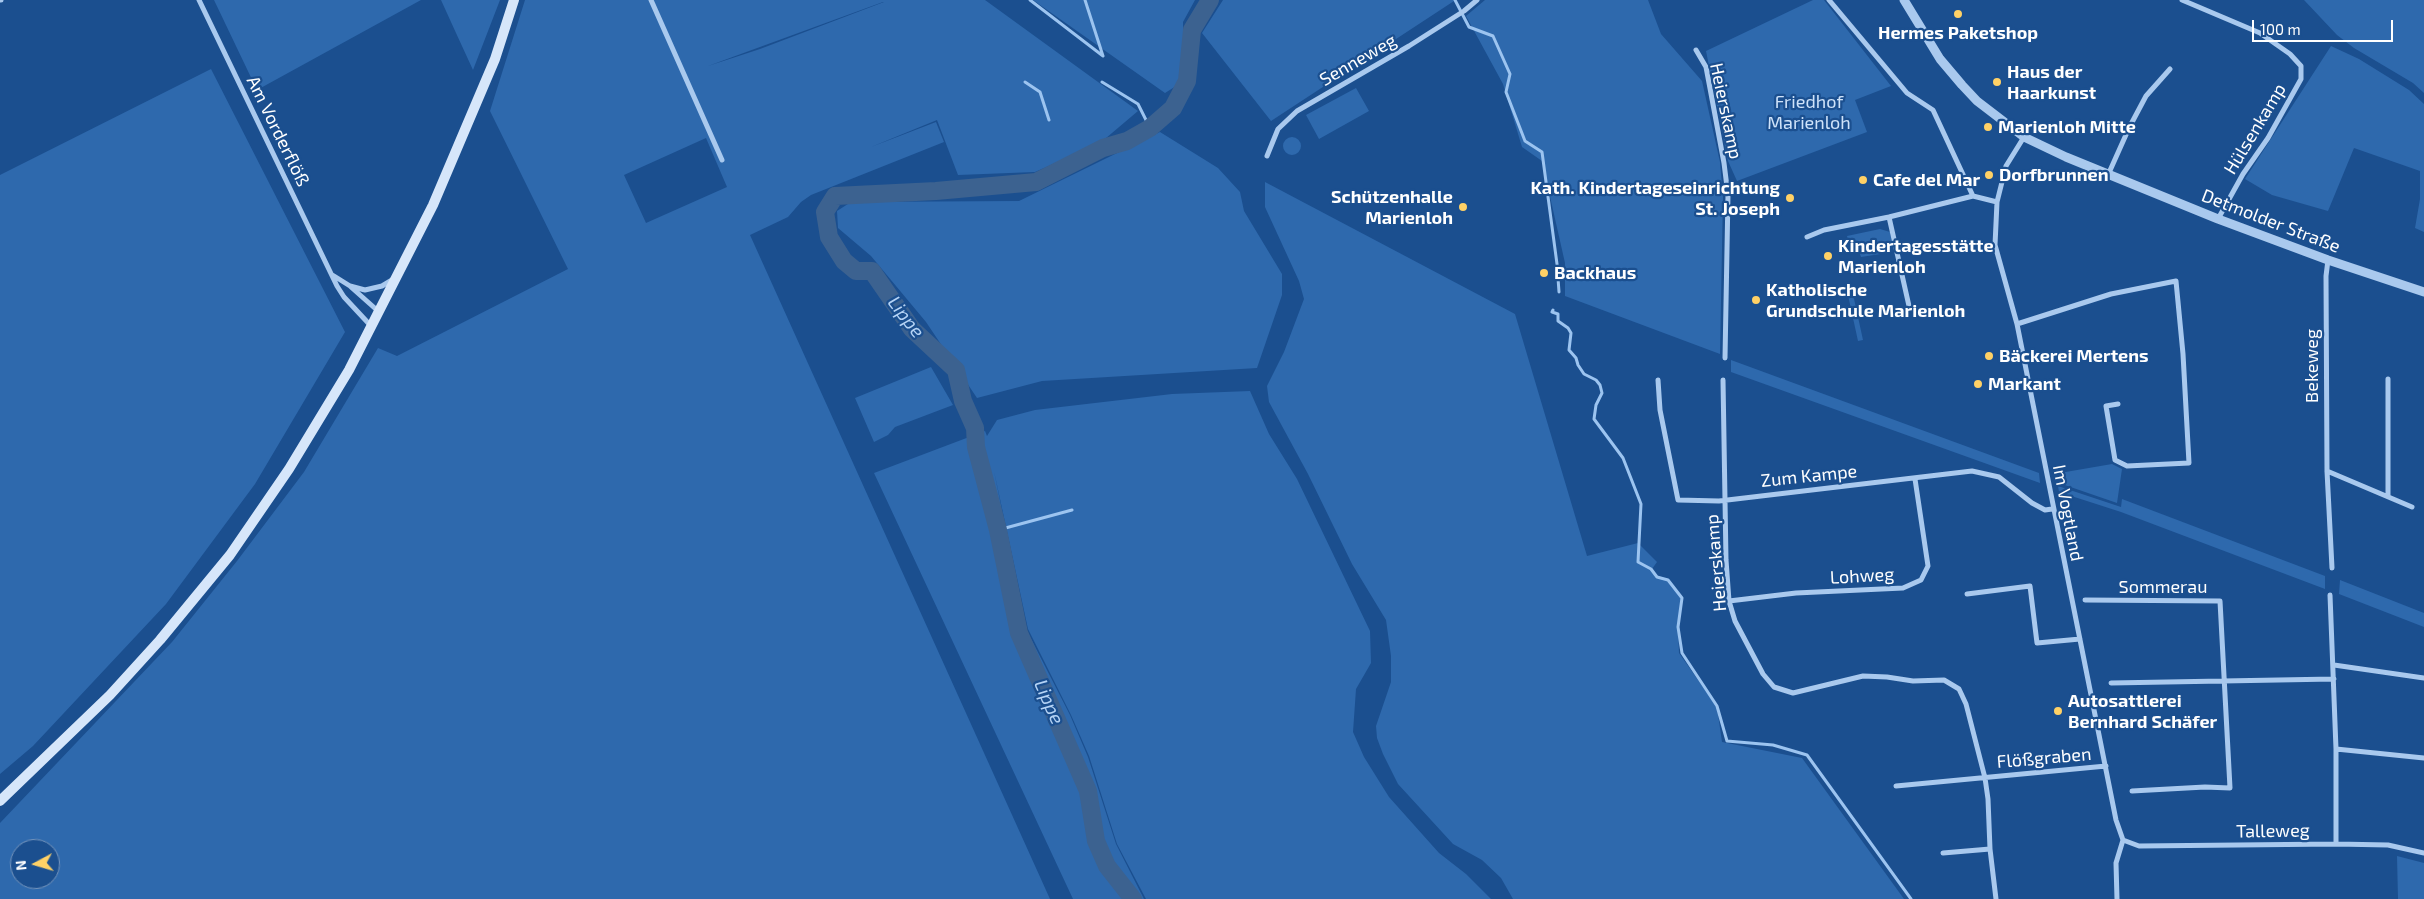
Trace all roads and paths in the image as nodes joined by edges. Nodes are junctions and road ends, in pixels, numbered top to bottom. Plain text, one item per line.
1 (199, 0) edge
2 (514, 0) edge
3 (651, 0) edge
4 (1477, 0) edge
5 (1830, 0) edge
6 (1904, 0) edge
7 (2182, 0) edge
8 (1696, 50) dead end
9 (2170, 69) dead end
10 (2024, 137) junction
11 (1267, 156) dead end
12 (722, 160) dead end
13 (2108, 175) junction
14 (1973, 196) junction
15 (1997, 202) junction
16 (1889, 217) junction
17 (2218, 219) junction
18 (1807, 237) dead end
19 (2328, 260) junction
20 (331, 274) junction
21 (396, 277) junction
22 (350, 286) junction
23 (2424, 292) edge
24 (1909, 306) dead end
25 (379, 312) junction
26 (2017, 324) junction
27 (372, 326) junction
28 (1725, 358) dead end
29 (2388, 379) dead end
30 (1658, 380) dead end
31 (1723, 380) dead end
32 (2118, 404) dead end
33 (2327, 471) junction
34 (1915, 479) junction
35 (2388, 496) junction
36 (1724, 499) junction
37 (2412, 507) dead end
38 (2052, 510) junction
39 (2332, 568) dead end
40 (1967, 594) dead end
41 (2330, 595) dead end
42 (2085, 600) dead end
43 (1729, 601) junction
44 (2080, 640) junction
45 (2334, 664) junction
46 (2424, 678) edge
47 (2334, 679) junction
48 (2225, 681) junction
49 (2112, 683) dead end
50 (2336, 749) junction
51 (2424, 758) edge
52 (2106, 766) junction
53 (1985, 778) junction
54 (1896, 786) dead end
55 (2132, 791) dead end
56 (0, 801) edge
57 (2123, 840) junction
58 (2336, 844) junction
59 (1990, 849) junction
60 (1943, 853) dead end
61 (2424, 853) edge
62 (1996, 899) edge
63 (2117, 899) edge

1 - 20 street, Am Vorderflöß
2 - 21 main road
3 - 12 street
4 - 11 street, Senneweg
5 - 14 street
6 - 10 street, Detmolder Straße
7 - 17 street, Hülsenkamp
8 - 28 street, Heierskamp
9 - 13 street
10 - 13 street, Detmolder Straße
10 - 15 street, Im Vogtland
13 - 17 street, Detmolder Straße
14 - 15 street
14 - 16 street
15 - 26 street, Im Vogtland
16 - 18 street
16 - 24 street
17 - 19 street, Detmolder Straße
19 - 23 street, Detmolder Straße
19 - 33 street, Bekeweg
20 - 22 street
20 - 27 street, Am Vorderflöß
21 - 22 street
21 - 25 main road
22 - 25 street
25 - 27 main road
26 - 32 street
26 - 38 street, Im Vogtland
27 - 56 main road
29 - 35 street
30 - 36 street, Zum Kampe
31 - 36 street, Heierskamp
33 - 35 street
33 - 39 street, Bekeweg
34 - 36 street, Zum Kampe
34 - 38 street, Zum Kampe
34 - 43 street, Lohweg
35 - 37 street
36 - 43 street, Heierskamp
38 - 44 street, Im Vogtland
40 - 44 street
41 - 45 street
42 - 48 street, Sommerau
43 - 53 street, Heierskamp
44 - 52 street, Im Vogtland
45 - 46 street
45 - 47 street
47 - 48 street
47 - 50 street
48 - 49 street
48 - 55 street, Sommerau
50 - 51 street
50 - 58 street
52 - 53 street, Flößgraben
52 - 57 street, Im Vogtland
53 - 54 street, Flößgraben
53 - 59 street, Flößgraben
57 - 58 street, Talleweg
57 - 63 street
58 - 61 street, Talleweg
59 - 60 street
59 - 62 street, Flößgraben

